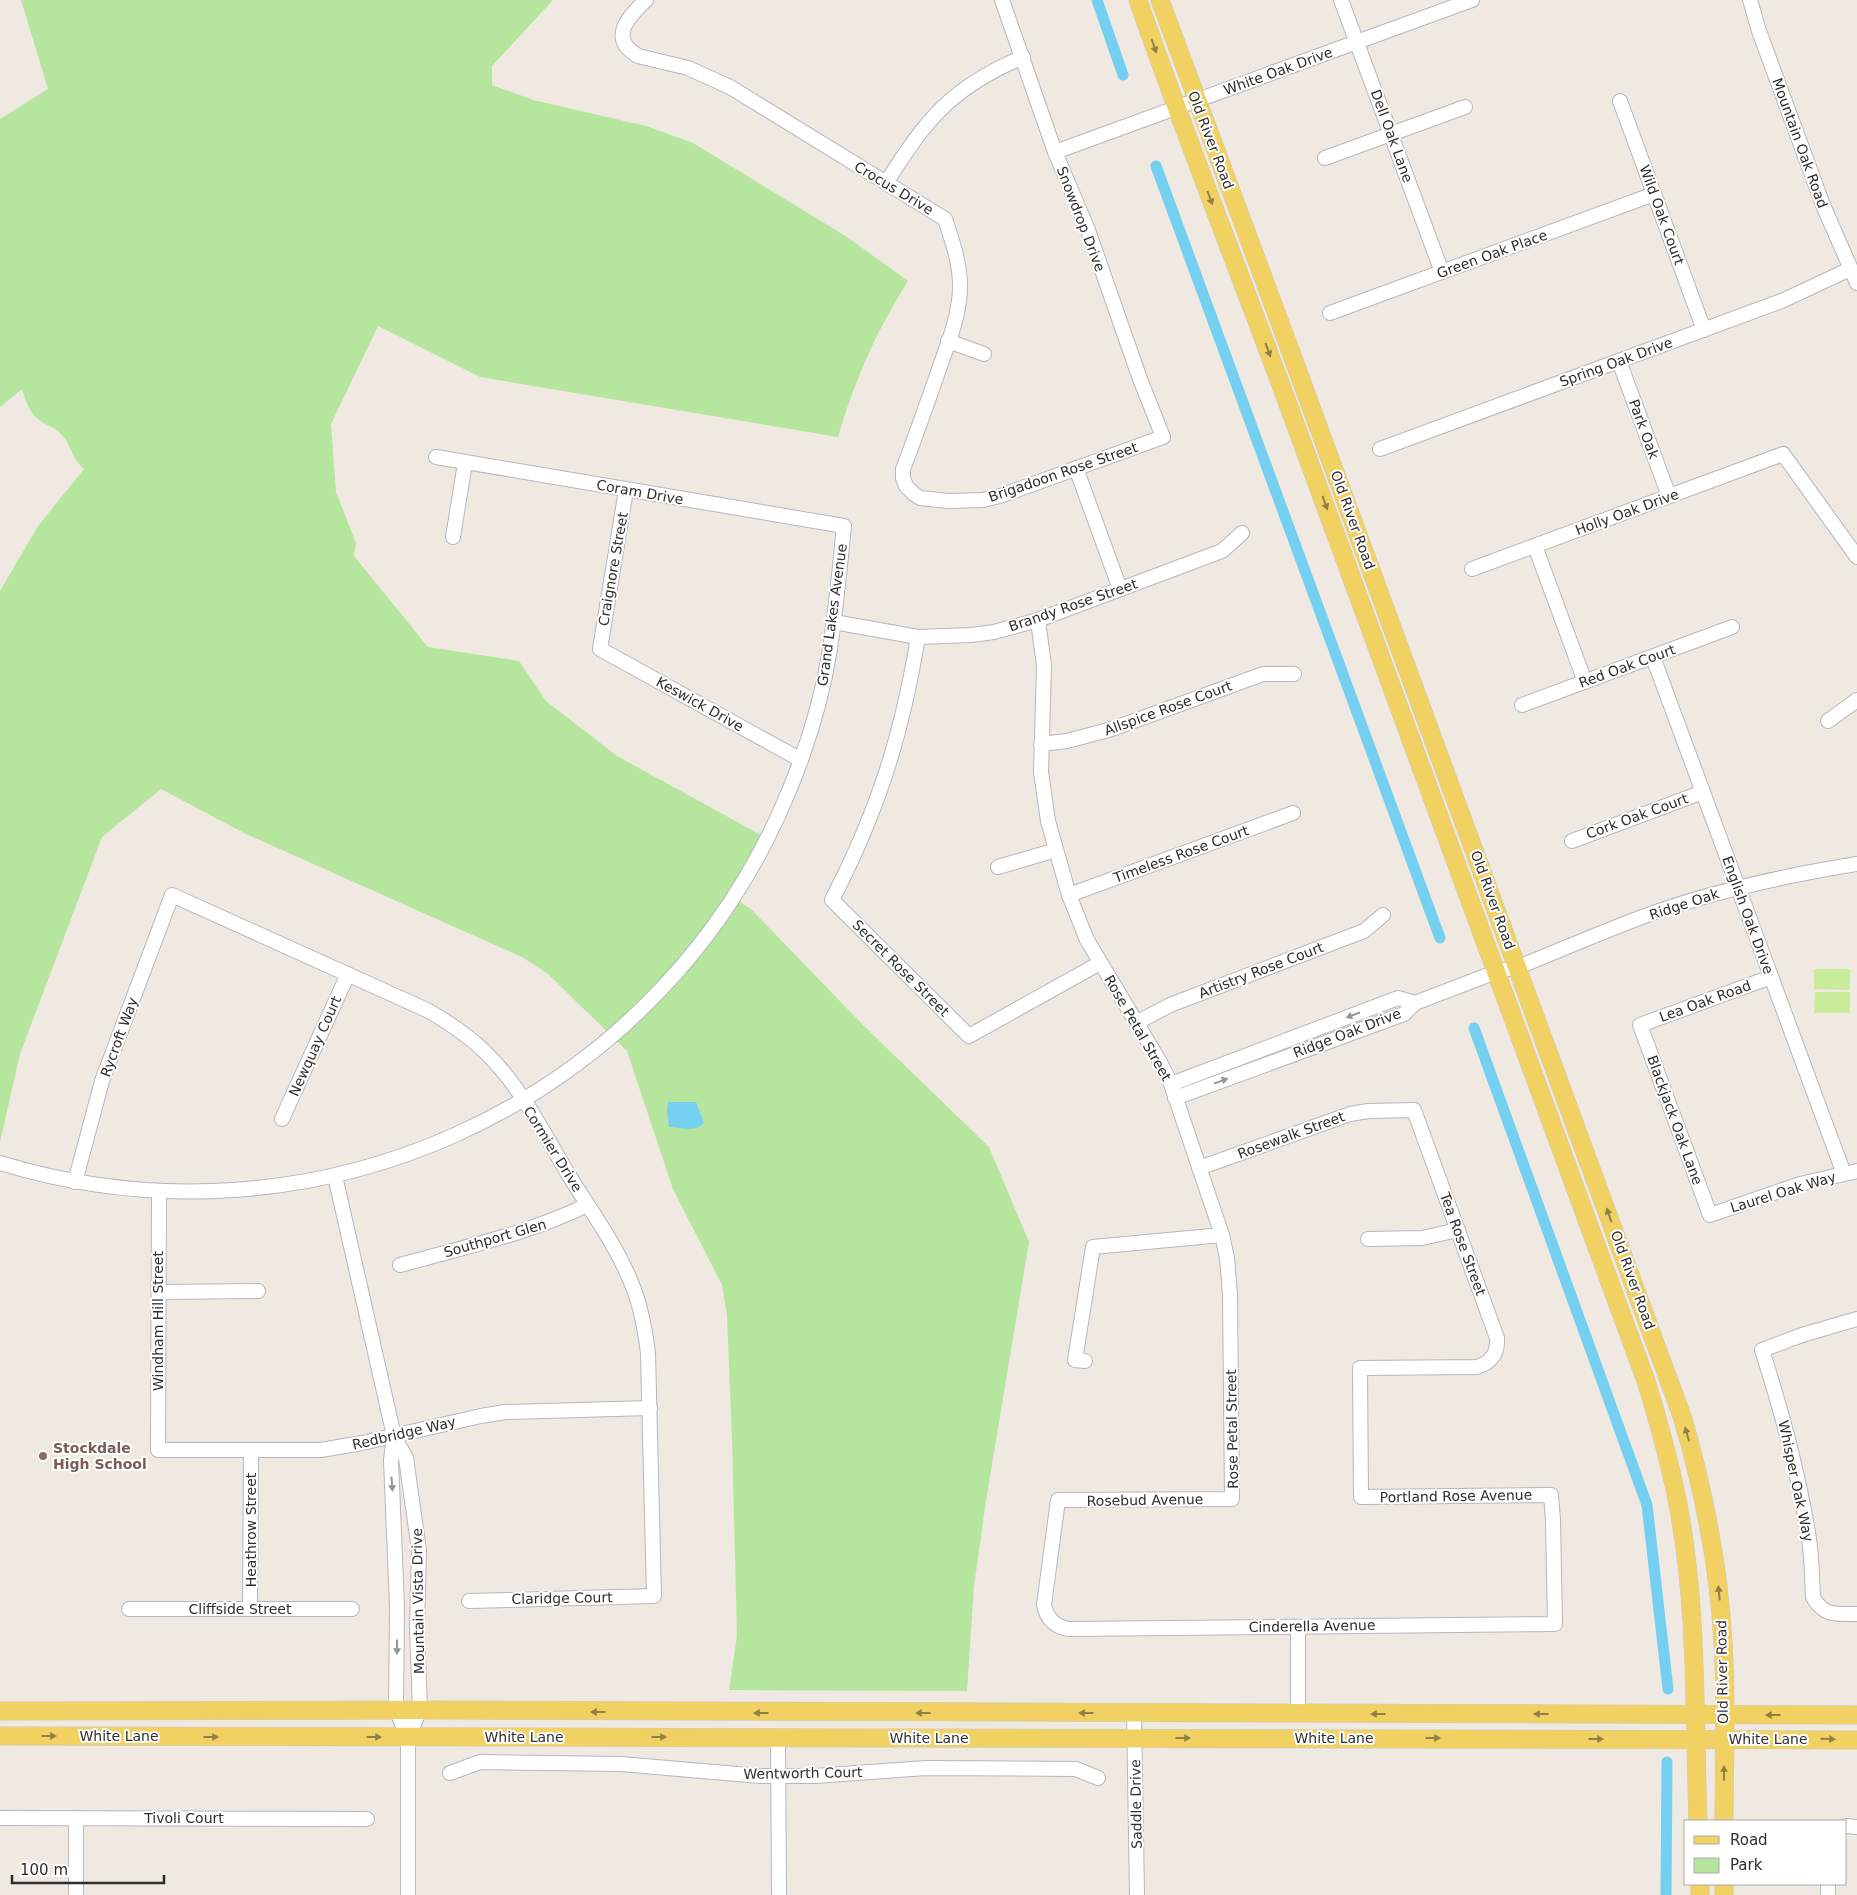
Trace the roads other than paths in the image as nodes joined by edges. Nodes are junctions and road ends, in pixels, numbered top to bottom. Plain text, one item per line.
1 (646, 0) edge
2 (1002, 0) edge
3 (1138, 0) edge
4 (1160, 0) edge
5 (1341, 0) edge
6 (1472, 0) edge
7 (1750, 0) edge
8 (1357, 42) junction
9 (1022, 57) junction
10 (1196, 100) junction
11 (1620, 101) dead end
12 (1465, 107) dead end
13 (1175, 108) junction
14 (1391, 134) junction
15 (1055, 152) junction
16 (1325, 158) dead end
17 (886, 183) junction
18 (1654, 194) junction
19 (1850, 269) junction
20 (1442, 272) junction
21 (1857, 283) edge
22 (1330, 313) dead end
23 (1704, 330) junction
24 (948, 342) junction
25 (984, 354) dead end
26 (1619, 361) junction
27 (1162, 436) joint
28 (1380, 449) dead end
29 (436, 457) dead end
30 (465, 462) junction
31 (1076, 468) junction
32 (906, 486) joint
33 (626, 490) junction
34 (1669, 496) junction
35 (844, 526) joint
36 (1242, 534) dead end
37 (453, 537) dead end
38 (1535, 546) junction
39 (1857, 557) edge
40 (1472, 569) dead end
41 (1120, 589) junction
42 (1038, 620) junction
43 (834, 622) junction
44 (1732, 627) dead end
45 (918, 636) junction
46 (600, 649) joint
47 (1653, 657) junction
48 (1294, 674) dead end
49 (1585, 682) junction
50 (1857, 700) edge
51 (1522, 705) dead end
52 (1828, 721) dead end
53 (1041, 744) junction
54 (801, 760) junction
55 (1703, 792) junction
56 (1293, 813) dead end
57 (1572, 841) dead end
58 (1056, 850) junction
59 (1857, 864) edge
60 (998, 867) dead end
61 (1738, 887) junction
62 (172, 895) joint
63 (1069, 895) junction
64 (1383, 915) dead end
65 (1100, 963) junction
66 (1518, 967) junction
67 (1496, 972) junction
68 (348, 974) junction
69 (1771, 977) junction
70 (1414, 1003) junction
71 (1136, 1023) junction
72 (1640, 1025) joint
73 (1171, 1084) junction
74 (1175, 1098) junction
75 (523, 1100) junction
76 (1414, 1110) joint
77 (282, 1119) dead end
78 (0, 1163) edge
79 (1199, 1168) junction
80 (1850, 1173) edge
81 (335, 1176) junction
82 (75, 1182) junction
83 (159, 1192) junction
84 (588, 1205) junction
85 (1710, 1215) joint
86 (1458, 1230) junction
87 (1222, 1234) junction
88 (1368, 1240) dead end
89 (400, 1265) dead end
90 (258, 1291) dead end
91 (159, 1292) junction
92 (1857, 1319) edge
93 (1085, 1361) dead end
94 (650, 1408) junction
95 (394, 1436) junction
96 (158, 1450) joint
97 (251, 1451) junction
98 (1361, 1497) joint
99 (1232, 1499) joint
100 (654, 1596) joint
101 (469, 1601) dead end
102 (129, 1609) dead end
103 (250, 1609) junction
104 (352, 1610) dead end
105 (1857, 1614) edge
106 (1555, 1624) joint
107 (1298, 1627) junction
108 (1069, 1629) joint
109 (396, 1710) junction
110 (420, 1710) junction
111 (0, 1711) edge
112 (42, 1711) junction
113 (874, 1713) junction
114 (1134, 1713) junction
115 (1298, 1714) junction
116 (1465, 1714) junction
117 (1724, 1714) junction
118 (1696, 1715) junction
119 (1857, 1715) edge
120 (0, 1722) edge
121 (0, 1736) edge
122 (408, 1737) junction
123 (778, 1738) junction
124 (1134, 1738) junction
125 (1394, 1738) junction
126 (1695, 1740) junction
127 (1724, 1740) junction
128 (1857, 1740) edge
129 (450, 1773) dead end
130 (779, 1776) junction
131 (1098, 1778) dead end
132 (0, 1818) edge
133 (76, 1818) junction
134 (367, 1819) dead end
135 (1698, 1820) edge
136 (1724, 1820) edge
137 (76, 1895) edge
138 (408, 1895) edge
139 (779, 1895) edge
140 (1137, 1895) edge

1 - 17 street, Crocus Drive
2 - 9 street, Snowdrop Drive
3 -> 13 main road, Old River Road
4 - 10 main road, Old River Road
5 - 8 street, Dell Oak Lane
6 - 8 street, White Oak Drive
7 - 19 street, Mountain Oak Road
8 - 10 street, White Oak Drive
8 - 14 street, Dell Oak Lane
9 - 15 street, Snowdrop Drive
9 - 17 street
10 - 13 street, White Oak Drive
10 - 66 main road, Old River Road
11 - 18 street, Wild Oak Court
12 - 14 street
13 - 15 street, White Oak Drive
13 -> 67 main road, Old River Road
14 - 16 street
14 - 20 street, Dell Oak Lane
15 - 27 street, Snowdrop Drive
17 - 24 street, Crocus Drive
18 - 20 street, Green Oak Place
18 - 23 street, Wild Oak Court
19 - 21 street, Mountain Oak Road
19 - 23 street, Spring Oak Drive
20 - 22 street, Green Oak Place
23 - 26 street, Spring Oak Drive
24 - 25 street
24 - 32 street, Crocus Drive
26 - 28 street, Spring Oak Drive
26 - 34 street, Park Oak
27 - 31 street, Brigadoon Rose Street
29 - 30 street, Coram Drive
30 - 33 street, Coram Drive
30 - 37 street
31 - 32 street, Brigadoon Rose Street
31 - 41 street
33 - 35 street, Coram Drive
33 - 46 street, Craignore Street
34 - 38 street, Holly Oak Drive
34 - 39 street, Holly Oak Drive
35 - 43 street, Grand Lakes Avenue
36 - 41 street, Brandy Rose Street
38 - 40 street, Holly Oak Drive
38 - 49 street
41 - 42 street, Brandy Rose Street
42 - 45 street, Brandy Rose Street
42 - 53 street, Rose Petal Street
43 - 45 street, Brandy Rose Street
43 - 54 street, Grand Lakes Avenue
44 - 47 street, Red Oak Court
45 - 65 street, Secret Rose Street
46 - 54 street, Keswick Drive
47 - 49 street, Red Oak Court
47 - 55 street, English Oak Drive
48 - 53 street, Allspice Rose Court
49 - 51 street, Red Oak Court
50 - 52 street
53 - 58 street, Rose Petal Street
54 - 75 street, Grand Lakes Avenue
55 - 57 street, Cork Oak Court
55 - 61 street, English Oak Drive
56 - 63 street, Timeless Rose Court
58 - 60 street
58 - 63 street, Rose Petal Street
59 - 61 street, Ridge Oak
61 - 66 street, Ridge Oak
61 - 69 street, English Oak Drive
62 - 68 street, Cormier Drive
62 - 82 street, Rycroft Way
63 - 65 street, Rose Petal Street
64 - 71 street, Artistry Rose Court
65 - 71 street, Rose Petal Street
66 - 67 street, Ridge Oak Drive
117 -> 66 main road, Old River Road
67 - 70 street, Ridge Oak Drive
67 - 118 main road, Old River Road
68 - 75 street, Cormier Drive
68 - 77 street, Newquay Court
69 - 72 street, Lea Oak Road
69 - 80 street, English Oak Drive
70 -> 73 street, Ridge Oak Drive
74 -> 70 street, Ridge Oak Drive
71 - 73 street, Rose Petal Street
72 - 85 street, Blackjack Oak Lane
73 - 74 street, Rose Petal Street
74 - 79 street, Rose Petal Street
75 - 81 street, Grand Lakes Avenue
75 - 84 street, Cormier Drive
76 - 79 street, Rosewalk Street
76 - 86 street, Tea Rose Street
78 - 82 street, Grand Lakes Avenue
79 - 87 street, Rose Petal Street
80 - 85 street, Laurel Oak Way
81 - 83 street, Grand Lakes Avenue
81 - 95 street, Mountain Vista Drive
82 - 83 street, Grand Lakes Avenue
83 - 91 street, Windham Hill Street
84 - 89 street, Southport Glen
84 - 94 street, Cormier Drive
86 - 88 street
86 - 98 street, Tea Rose Street
87 - 93 street
87 - 99 street, Rose Petal Street
90 - 91 street
91 - 96 street, Windham Hill Street
92 - 105 street, Whisper Oak Way
94 - 95 street, Redbridge Way
94 - 100 street, Cormier Drive
95 - 97 street, Redbridge Way
95 -> 109 street, Mountain Vista Drive
95 - 110 street, Mountain Vista Drive
96 - 97 street, Redbridge Way
97 - 103 street, Heathrow Street
98 - 106 street, Portland Rose Avenue
99 - 108 street, Rosebud Avenue
100 - 101 street, Claridge Court
102 - 103 street, Cliffside Street
103 - 104 street, Cliffside Street
106 - 107 street, Cinderella Avenue
107 - 108 street, Cinderella Avenue
107 - 115 street
109 - 110 main road, White Lane
109 - 112 main road, White Lane
109 - 122 street, Mountain Vista Drive
113 -> 110 main road, White Lane
110 - 122 street, Mountain Vista Drive
111 - 112 main road, White Lane
112 - 120 main road
114 -> 113 main road, White Lane
113 - 123 main road
114 - 115 main road, White Lane
114 - 124 street, Saddle Drive
116 -> 115 main road, White Lane
118 -> 116 main road, White Lane
116 - 125 main road
117 - 118 main road, White Lane
119 -> 117 main road, White Lane
117 - 127 main road, Old River Road
118 - 126 main road, Old River Road
121 -> 122 main road, White Lane
122 -> 123 main road, White Lane
122 - 138 street, Mountain Vista Drive
123 - 124 main road, White Lane
123 - 130 street
124 -> 125 main road, White Lane
124 - 140 street, Saddle Drive
125 -> 126 main road, White Lane
126 - 127 main road, White Lane
126 - 135 main road, Old River Road
127 -> 128 main road, White Lane
136 -> 127 main road, Old River Road
129 - 130 street, Wentworth Court
130 - 131 street, Wentworth Court
130 - 139 street
132 - 133 street, Tivoli Court
133 - 134 street, Tivoli Court
133 - 137 street

